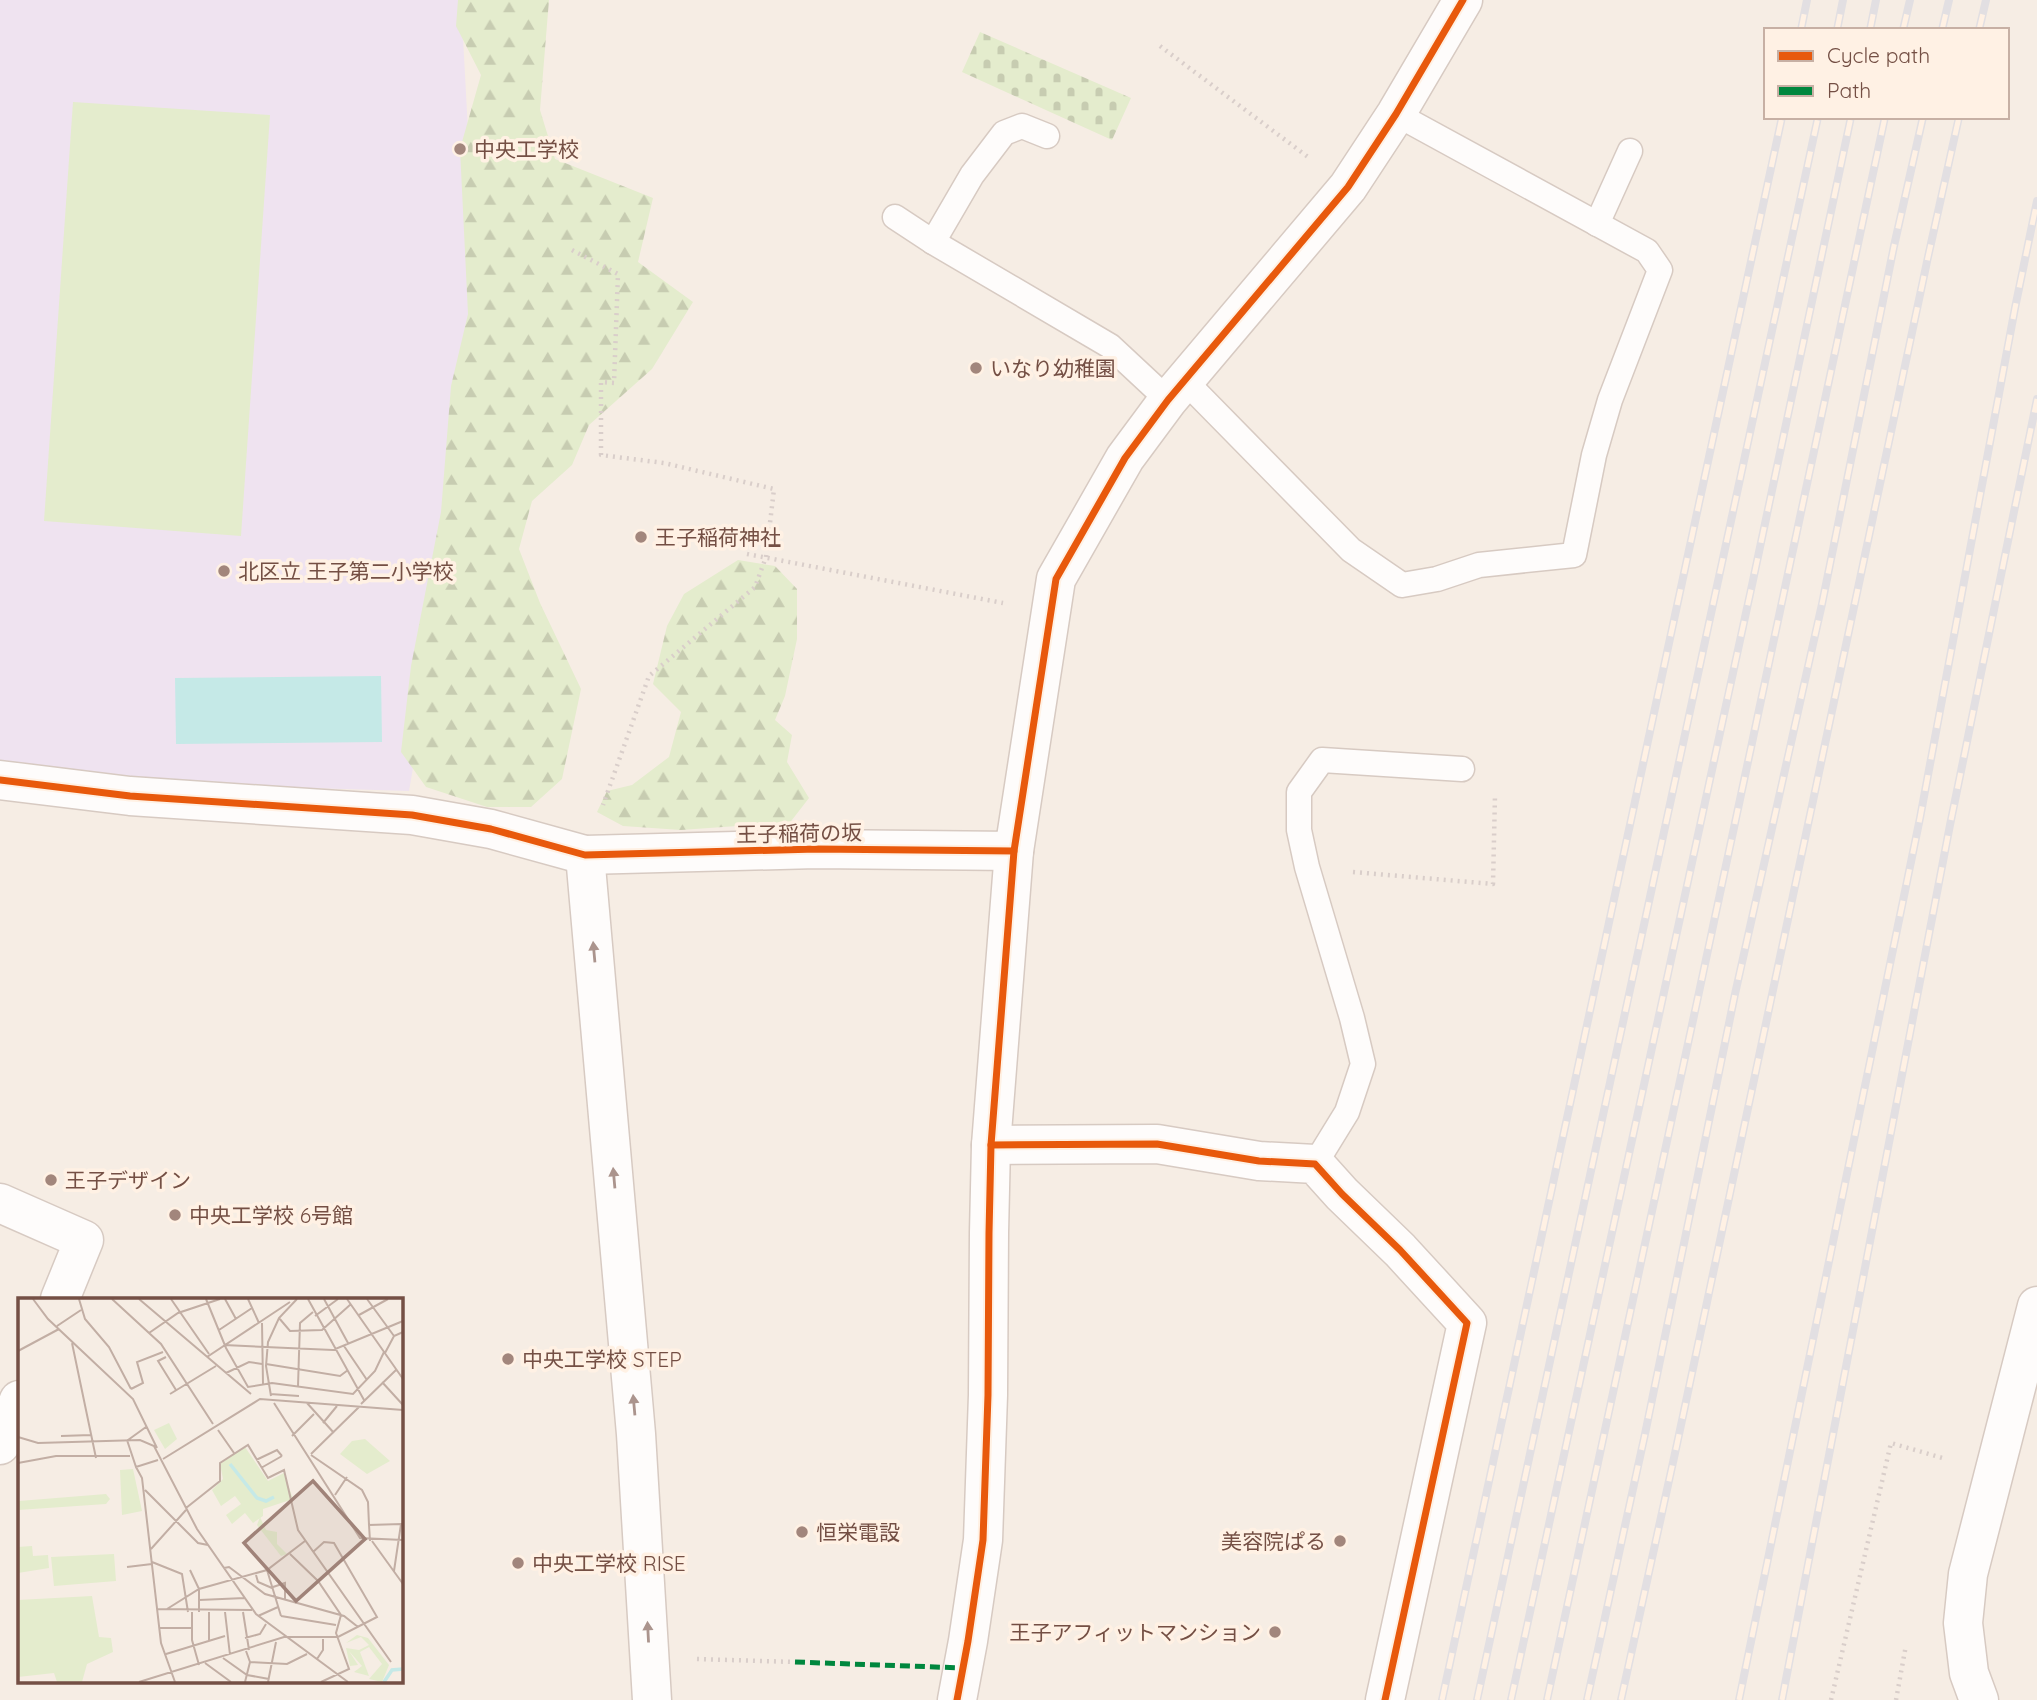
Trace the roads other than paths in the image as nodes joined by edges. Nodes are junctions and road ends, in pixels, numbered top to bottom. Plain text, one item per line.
1 (1463, 0) edge
2 (1396, 114) junction
3 (1047, 136) dead end
4 (1630, 151) dead end
5 (894, 217) dead end
6 (1597, 225) junction
7 (933, 242) junction
8 (1176, 391) junction
9 (1462, 769) dead end
10 (0, 780) edge
11 (1014, 851) junction
12 (585, 855) junction
13 (991, 1145) junction
14 (1315, 1164) junction
15 (0, 1203) edge
16 (60, 1298) edge
17 (2037, 1306) edge
18 (18, 1403) edge
19 (0, 1445) edge
20 (652, 1700) edge
21 (957, 1700) edge
22 (1385, 1700) edge
23 (1979, 1700) edge

1 - 2 street
2 - 6 lane
2 - 8 street
3 - 7 lane
4 - 6 lane
5 - 7 lane
6 - 8 lane
7 - 8 lane
8 - 11 street
9 - 14 lane
10 - 12 street, 王子稲荷の坂
11 - 12 street, 王子稲荷の坂
11 - 13 street
20 -> 12 street
13 - 14 street
13 - 21 street
14 - 22 street
15 - 16 street
17 - 23 street
18 - 19 street

